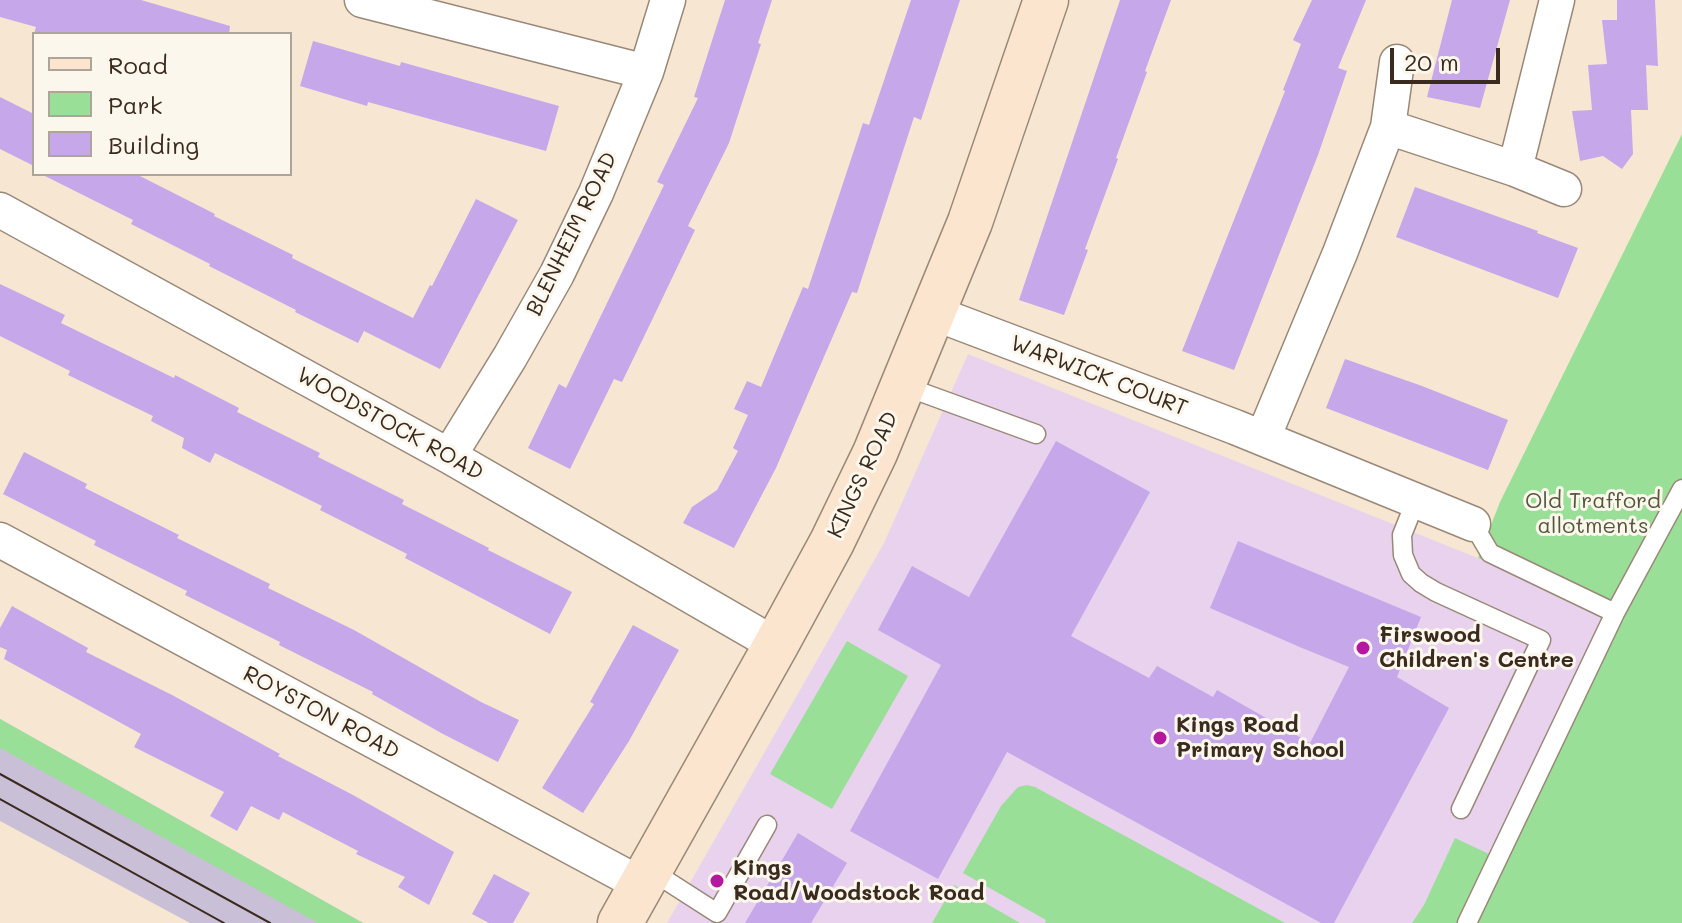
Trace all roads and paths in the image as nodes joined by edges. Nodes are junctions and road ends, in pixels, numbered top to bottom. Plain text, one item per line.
1 (362, 0) edge
2 (668, 0) edge
3 (1046, 0) edge
4 (1557, 0) edge
5 (1397, 62) dead end
6 (646, 72) junction
7 (1388, 127) junction
8 (1515, 169) junction
9 (1564, 189) dead end
10 (0, 210) edge
11 (934, 313) junction
12 (904, 386) junction
13 (1036, 434) dead end
14 (1263, 438) junction
15 (449, 456) junction
16 (1682, 489) edge
17 (1416, 500) junction
18 (1473, 524) joint
19 (0, 540) edge
20 (1615, 613) junction
21 (776, 645) junction
22 (1461, 809) dead end
23 (767, 825) dead end
24 (646, 877) junction
25 (714, 918) edge
26 (620, 923) edge
27 (1467, 923) edge

1 - 6 street
2 - 6 street, BLENHEIM ROAD
3 - 11 street, KINGS ROAD
4 - 8 street
5 - 7 street
6 - 15 street, BLENHEIM ROAD
7 - 8 street
7 - 14 street
8 - 9 street
10 - 15 street, WOODSTOCK ROAD
11 - 12 street, KINGS ROAD
11 - 14 street, WARWICK COURT
12 - 13 lane
12 - 21 street, KINGS ROAD
14 - 17 street, WARWICK COURT
15 - 21 street, WOODSTOCK ROAD
16 - 20 lane
17 - 18 street, WARWICK COURT
17 - 22 lane
18 - 20 lane
19 - 24 street, ROYSTON ROAD
20 - 27 lane
21 - 24 street, KINGS ROAD
23 - 25 lane
24 - 25 lane
24 - 26 street, KINGS ROAD

